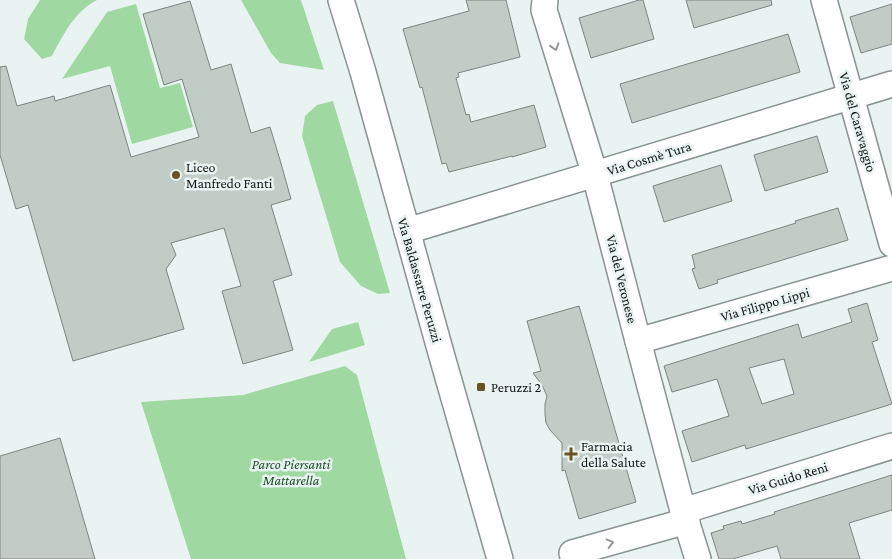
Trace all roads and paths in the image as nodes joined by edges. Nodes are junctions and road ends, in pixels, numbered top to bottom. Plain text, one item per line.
1 (341, 0) edge
2 (545, 0) edge
3 (824, 0) edge
4 (892, 84) edge
5 (851, 96) junction
6 (595, 174) junction
7 (406, 230) junction
8 (892, 244) edge
9 (892, 268) edge
10 (638, 341) junction
11 (892, 446) edge
12 (685, 516) junction
13 (500, 559) edge
14 (574, 559) edge
15 (698, 559) edge

1 - 7 street, Via Baldassarre Peruzzi
2 -> 6 street, Via del Veronese
3 - 5 street, Via del Caravaggio
4 - 5 street, Via Cosmè Tura
5 - 6 street, Via Cosmè Tura
5 - 8 street, Via del Caravaggio
6 - 7 street, Via Cosmè Tura
6 - 10 street, Via del Veronese
7 - 13 street, Via Baldassarre Peruzzi
9 - 10 street, Via Filippo Lippi
10 - 12 street, Via del Veronese
11 - 12 street, Via Guido Reni
14 -> 12 street, Via Guido Reni
12 - 15 street, Via del Veronese

